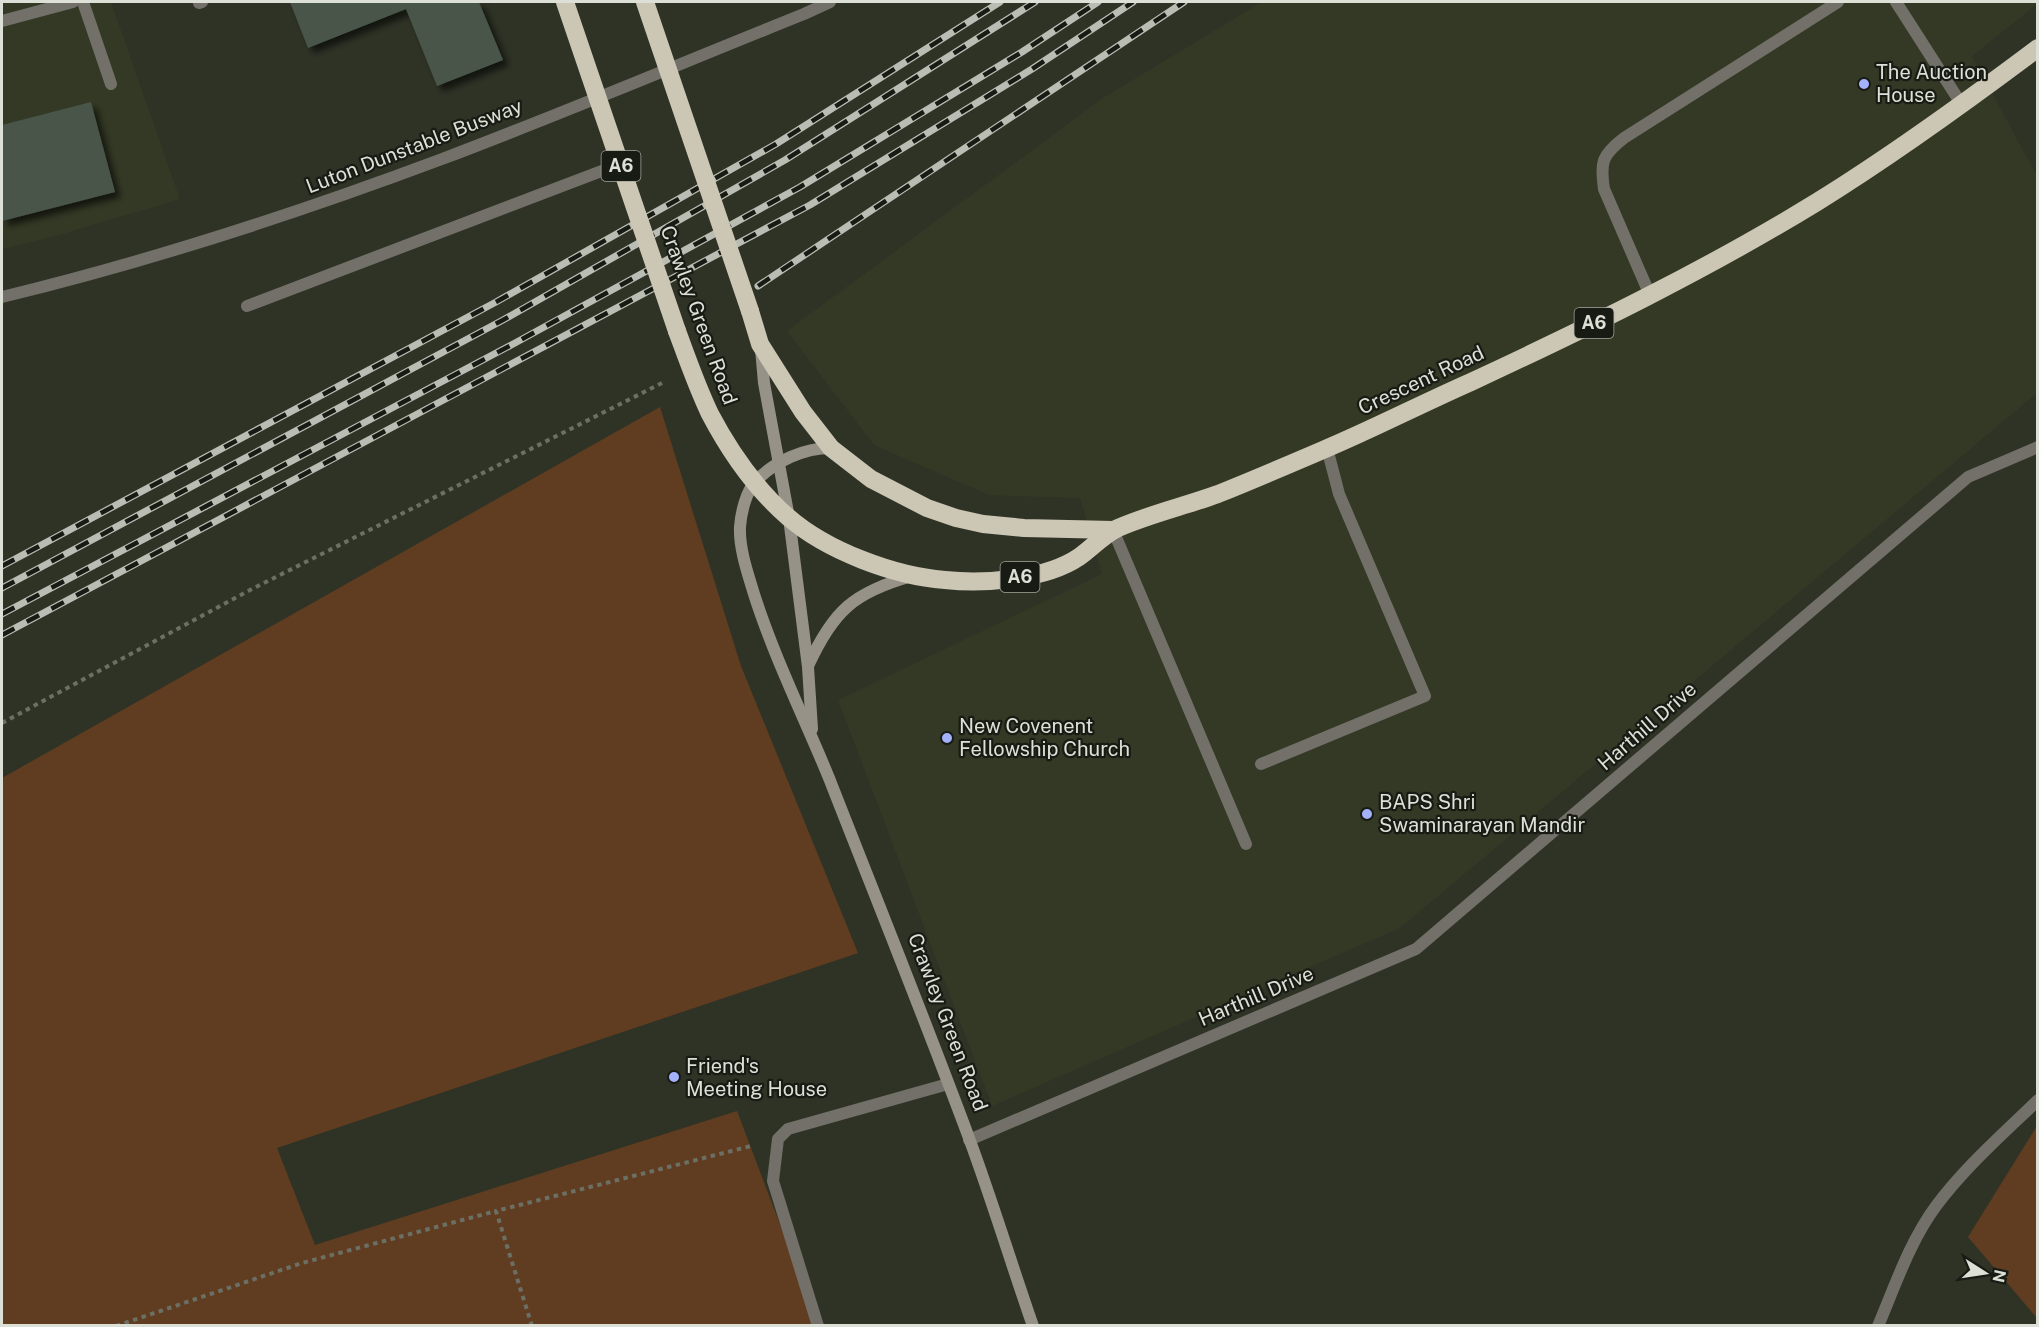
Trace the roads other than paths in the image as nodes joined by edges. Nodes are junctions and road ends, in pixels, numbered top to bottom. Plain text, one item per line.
1 (73, 2) edge
2 (83, 2) edge
3 (565, 2) edge
4 (645, 2) edge
5 (830, 2) edge
6 (1838, 2) edge
7 (1896, 2) edge
8 (2, 21) edge
9 (2037, 48) edge
10 (111, 84) dead end
11 (1962, 105) junction
12 (620, 164) junction
13 (1650, 296) junction
14 (2, 297) edge
15 (248, 306) dead end
16 (760, 344) junction
17 (2037, 447) edge
18 (831, 448) junction
19 (1327, 448) junction
20 (779, 463) junction
21 (754, 482) junction
22 (789, 518) junction
23 (1113, 530) junction
24 (914, 576) junction
25 (808, 667) junction
26 (813, 738) junction
27 (1261, 764) dead end
28 (1246, 844) dead end
29 (948, 1084) junction
30 (2037, 1100) edge
31 (969, 1140) junction
32 (819, 1326) edge
33 (1033, 1326) edge
34 (1878, 1326) edge

1 - 8 street
2 - 10 street
3 - 12 highway, Crawley Green Road / A6, bridge
4 - 16 highway, Crawley Green Road, bridge
5 - 14 street, Luton Dunstable Busway
6 - 13 street
7 - 11 street
9 - 11 highway, Crescent Road / A6
11 - 13 highway, Crescent Road / A6
12 - 15 street
12 - 21 highway, Crawley Green Road / A6, bridge
13 - 19 highway, Crescent Road / A6
16 - 18 highway, A6
16 - 20 street, Crawley Green Road
17 - 31 street, Harthill Drive
18 - 20 street
18 - 23 highway, A6
19 - 23 highway, Crescent Road / A6
19 - 27 street
20 - 21 street
20 - 22 street, Crawley Green Road
21 - 22 highway, A6
21 - 26 street, Crawley Green Road
22 - 24 highway, A6
22 - 25 street, Crawley Green Road
23 - 24 highway, Crescent Road / A6
23 - 28 street
24 - 25 street, Crescent Road
25 - 26 street, Crawley Green Road
26 - 29 street, Crawley Green Road
29 - 31 street, Crawley Green Road
29 - 32 street
30 - 34 street
31 - 33 street, Crawley Green Road

